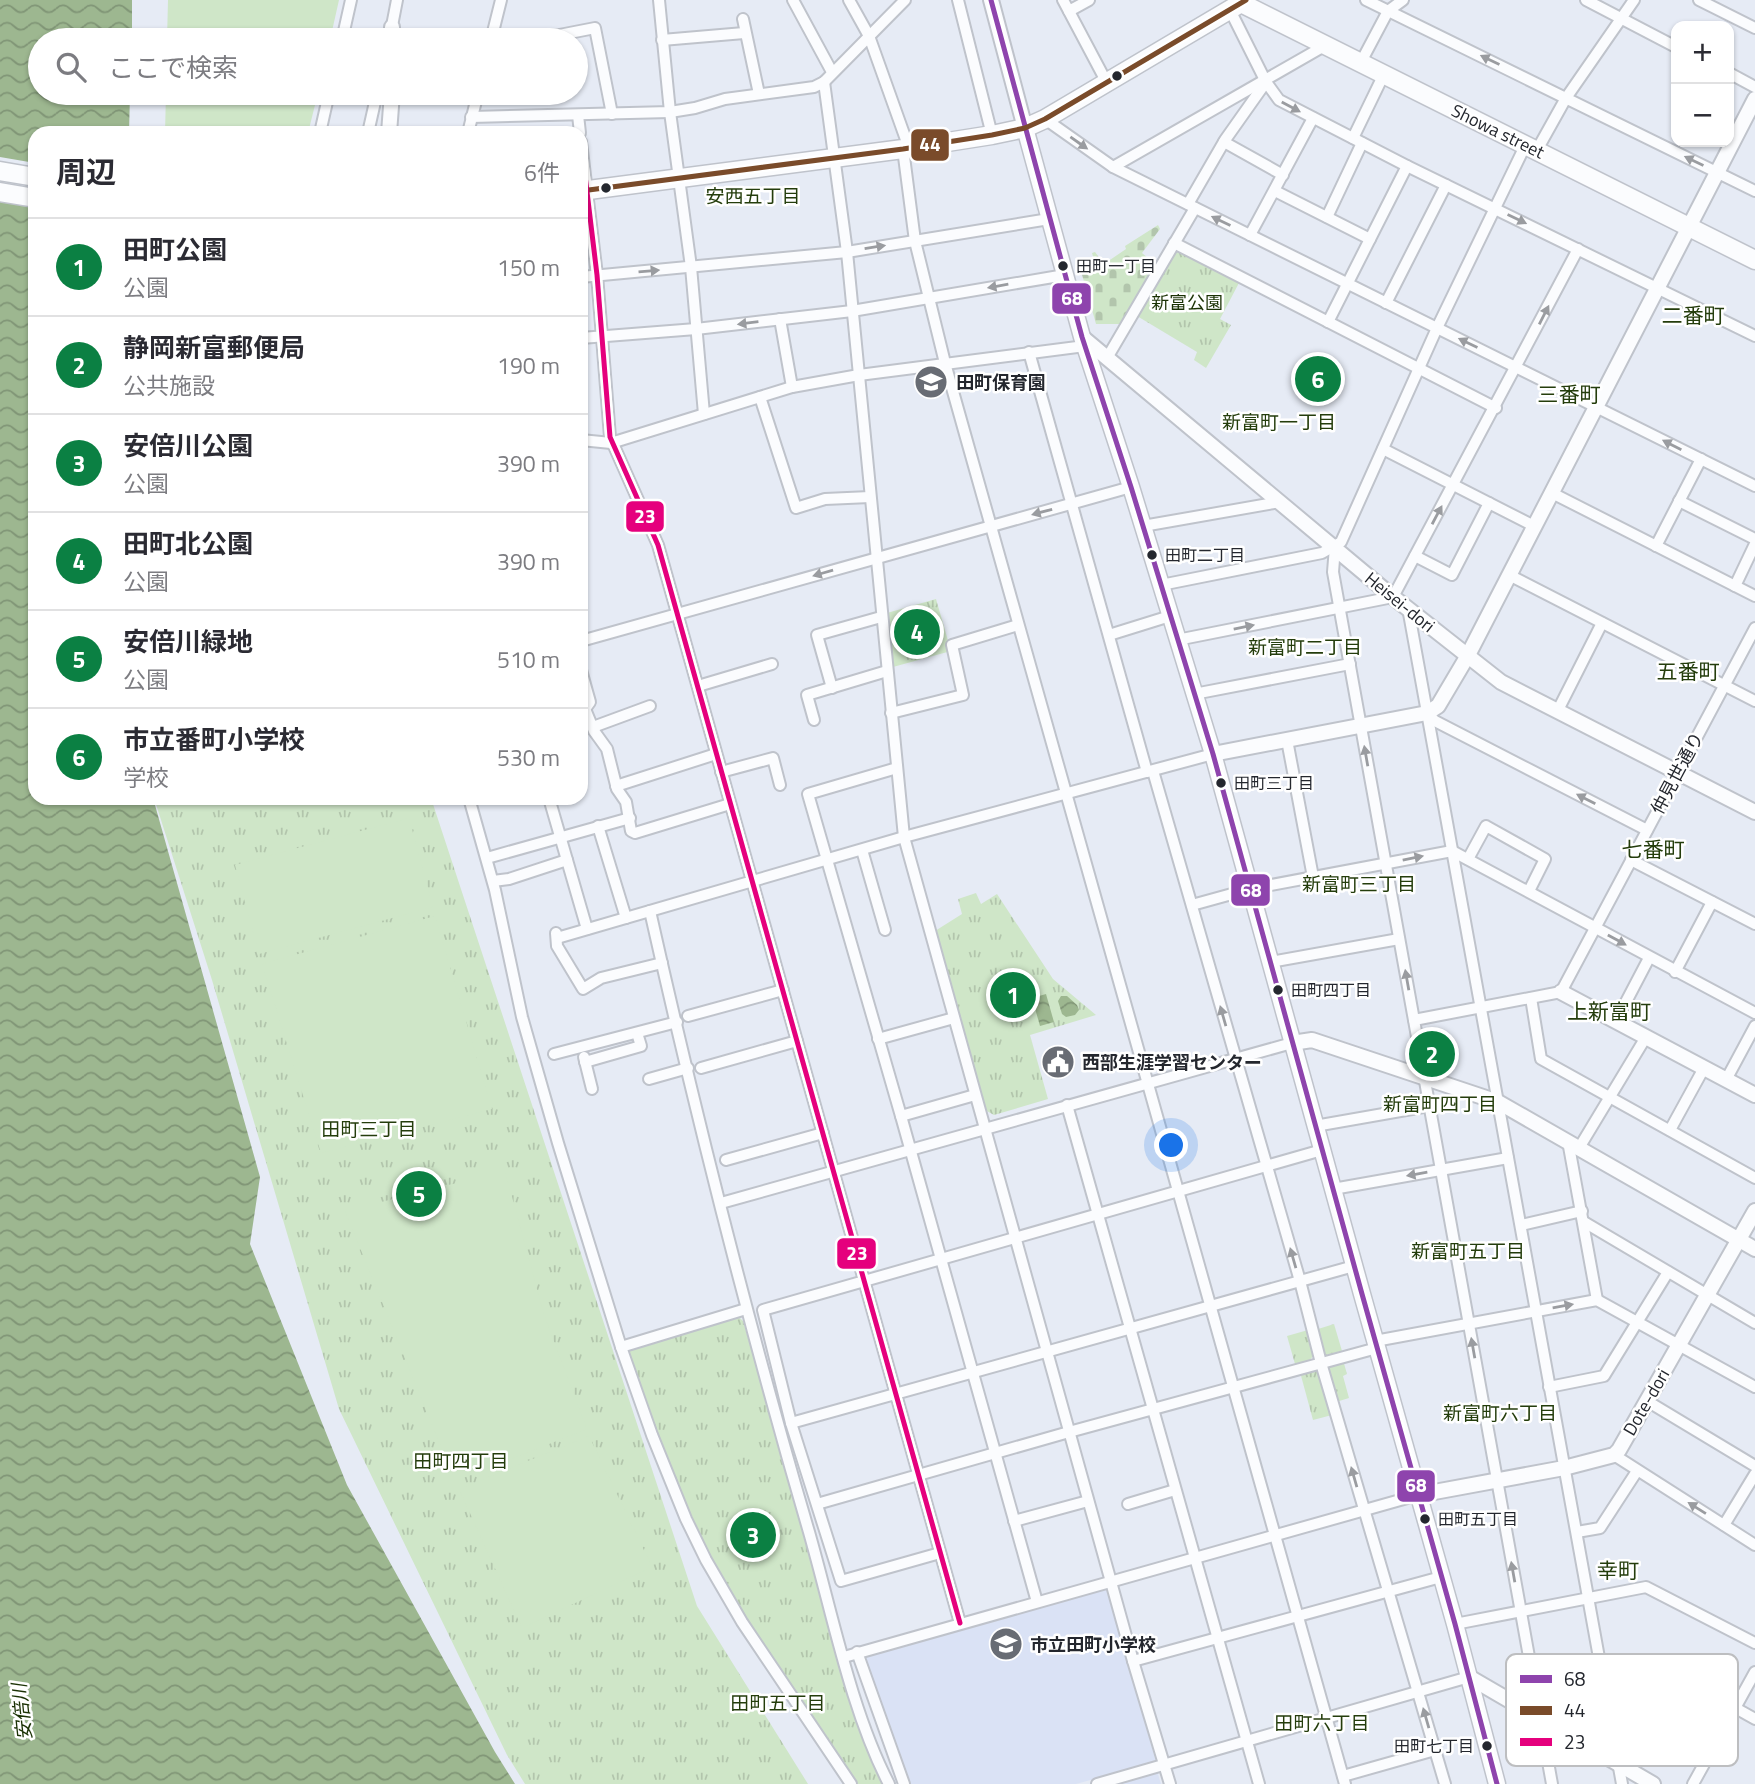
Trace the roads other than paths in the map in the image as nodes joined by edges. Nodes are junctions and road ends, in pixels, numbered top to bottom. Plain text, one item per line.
1 (351, 0) edge
2 (397, 0) edge
3 (501, 0) edge
4 (659, 0) edge
5 (793, 0) edge
6 (849, 0) edge
7 (889, 0) edge
8 (905, 0) edge
9 (958, 0) edge
10 (991, 0) edge
11 (1089, 0) edge
12 (1366, 0) edge
13 (1403, 0) edge
14 (1586, 0) edge
15 (1634, 0) edge
16 (1699, 0) edge
17 (1238, 3) edge
18 (1066, 5) edge
19 (894, 11) junction
20 (1388, 11) junction
21 (1621, 18) junction
22 (743, 19) dead end
23 (1755, 27) edge
24 (345, 28) edge
25 (392, 28) edge
26 (494, 28) edge
27 (588, 29) edge
28 (744, 33) junction
29 (869, 36) junction
30 (662, 40) junction
31 (1671, 44) edge
32 (1326, 45) junction
33 (1361, 62) junction
34 (832, 72) junction
35 (1384, 74) junction
36 (1734, 76) edge
37 (1265, 81) junction
38 (824, 82) junction
39 (1107, 83) junction
40 (1755, 87) edge
41 (759, 94) junction
42 (1566, 98) junction
43 (1755, 99) edge
44 (326, 105) edge
45 (374, 105) edge
46 (391, 105) edge
47 (474, 105) edge
48 (670, 112) junction
49 (612, 114) junction
50 (578, 116) junction
51 (471, 117) junction
52 (1313, 118) junction
53 (1045, 119) junction
54 (322, 126) edge
55 (370, 126) edge
56 (390, 126) edge
57 (469, 126) edge
58 (579, 126) edge
59 (1025, 128) junction
60 (992, 135) junction
61 (1357, 141) junction
62 (1223, 142) junction
63 (1531, 147) junction
64 (906, 149) junction
65 (836, 158) junction
66 (1407, 166) junction
67 (1113, 167) junction
68 (0, 171) edge
69 (1717, 173) junction
70 (1283, 175) junction
71 (28, 176) edge
72 (678, 177) junction
73 (1446, 185) junction
74 (588, 189) edge
75 (1275, 191) junction
76 (1755, 191) edge
77 (0, 192) edge
78 (28, 197) edge
79 (1191, 206) junction
80 (1495, 209) junction
81 (1327, 217) junction
82 (1049, 219) junction
83 (588, 220) edge
84 (1690, 227) junction
85 (1250, 235) junction
86 (1370, 239) junction
87 (915, 241) junction
88 (1174, 243) junction
89 (1578, 249) junction
90 (847, 252) junction
91 (1755, 260) edge
92 (691, 267) junction
93 (597, 275) junction
94 (1065, 275) junction
95 (588, 276) edge
96 (1348, 284) junction
97 (1657, 290) junction
98 (928, 298) junction
99 (1386, 303) junction
100 (852, 310) junction
101 (780, 319) junction
102 (1328, 322) junction
103 (1437, 328) junction
104 (696, 329) junction
105 (602, 336) junction
106 (1755, 336) edge
107 (588, 337) edge
108 (1084, 341) junction
109 (1029, 352) junction
110 (1107, 358) junction
111 (945, 363) junction
112 (1419, 368) junction
113 (1517, 368) junction
114 (859, 375) junction
115 (792, 387) junction
116 (760, 397) junction
117 (1596, 407) junction
118 (1496, 408) junction
119 (704, 414) junction
120 (588, 441) edge
121 (611, 443) junction
122 (1383, 449) junction
123 (1701, 459) junction
124 (1453, 485) junction
125 (1755, 486) edge
126 (1131, 487) junction
127 (1552, 493) junction
128 (870, 497) junction
129 (1280, 502) junction
130 (1679, 502) junction
131 (1489, 503) junction
132 (1072, 504) junction
133 (991, 526) junction
134 (1143, 526) junction
135 (1534, 526) junction
136 (1755, 542) edge
137 (1656, 546) junction
138 (1335, 547) junction
139 (1415, 556) junction
140 (875, 558) junction
141 (1509, 575) junction
142 (1161, 585) junction
143 (1735, 586) junction
144 (1755, 596) edge
145 (1393, 597) junction
146 (1340, 608) junction
147 (1408, 608) junction
148 (678, 614) junction
149 (1170, 616) junction
150 (881, 617) junction
151 (1602, 623) junction
152 (1018, 625) junction
153 (1755, 628) edge
154 (1109, 635) junction
155 (588, 639) edge
156 (1178, 640) junction
157 (1467, 657) junction
158 (772, 664) dead end
159 (1350, 664) junction
160 (887, 670) junction
161 (698, 686) junction
162 (1724, 686) junction
163 (831, 688) junction
164 (1194, 694) junction
165 (1755, 701) edge
166 (650, 706) dead end
167 (1558, 712) junction
168 (891, 713) junction
169 (1427, 713) junction
170 (588, 718) edge
171 (814, 720) dead end
172 (1361, 726) junction
173 (593, 727) junction
174 (1287, 740) junction
175 (716, 754) junction
176 (1213, 754) junction
177 (897, 768) junction
178 (1150, 771) junction
179 (721, 772) junction
180 (1677, 772) junction
181 (780, 785) dead end
182 (616, 786) junction
183 (1066, 794) junction
184 (730, 804) junction
185 (472, 805) edge
186 (551, 805) edge
187 (1755, 811) edge
188 (630, 818) junction
189 (598, 826) junction
190 (1647, 830) junction
191 (561, 837) junction
192 (904, 837) junction
193 (862, 850) junction
194 (1452, 851) junction
195 (487, 858) junction
196 (1468, 859) junction
197 (567, 860) junction
198 (1631, 860) junction
199 (826, 861) junction
200 (1385, 863) junction
201 (1313, 877) junction
202 (493, 881) junction
203 (752, 881) junction
204 (1250, 889) junction
205 (1529, 891) junction
206 (1712, 902) junction
207 (1192, 905) junction
208 (650, 911) junction
209 (626, 918) junction
210 (1755, 924) edge
211 (1594, 928) junction
212 (587, 929) junction
213 (885, 930) dead end
214 (1399, 939) junction
215 (1649, 958) junction
216 (1270, 962) junction
217 (662, 963) junction
218 (1675, 972) junction
219 (783, 990) junction
220 (1561, 992) junction
221 (1531, 998) junction
222 (1481, 1007) junction
223 (1755, 1013) edge
224 (688, 1016) dead end
225 (954, 1018) junction
226 (1414, 1020) junction
227 (1615, 1021) junction
228 (677, 1023) junction
229 (1755, 1027) edge
230 (638, 1033) junction
231 (1646, 1037) junction
232 (878, 1039) junction
233 (797, 1041) junction
234 (1292, 1043) junction
235 (582, 1047) junction
236 (554, 1054) dead end
237 (1236, 1058) junction
238 (585, 1062) junction
239 (688, 1068) junction
240 (701, 1068) dead end
241 (1704, 1068) junction
242 (1424, 1078) junction
243 (649, 1079) dead end
244 (1726, 1080) junction
245 (1147, 1083) junction
246 (592, 1089) dead end
247 (1755, 1094) edge
248 (975, 1095) junction
249 (1610, 1096) junction
250 (1498, 1102) junction
251 (1067, 1105) junction
252 (1429, 1106) junction
253 (901, 1116) junction
254 (1315, 1126) junction
255 (984, 1128) junction
256 (1670, 1130) junction
257 (823, 1133) junction
258 (1574, 1144) junction
259 (911, 1150) junction
260 (1322, 1150) junction
261 (1508, 1158) junction
262 (726, 1160) dead end
263 (1267, 1167) junction
264 (1441, 1170) junction
265 (834, 1173) junction
266 (1755, 1178) edge
267 (1333, 1189) junction
268 (1178, 1193) junction
269 (721, 1203) junction
270 (1755, 1211) edge
271 (1098, 1215) junction
272 (1583, 1217) junction
273 (1521, 1225) junction
274 (1014, 1237) junction
275 (1739, 1240) junction
276 (1755, 1249) edge
277 (941, 1258) junction
278 (1354, 1266) junction
279 (1668, 1272) junction
280 (864, 1280) junction
281 (1300, 1281) junction
282 (1707, 1295) junction
283 (1597, 1300) junction
284 (1209, 1306) junction
285 (746, 1309) junction
286 (1535, 1311) junction
287 (1639, 1322) junction
288 (1755, 1322) edge
289 (1468, 1324) junction
290 (1129, 1328) junction
291 (1679, 1344) junction
292 (1376, 1345) junction
293 (621, 1347) junction
294 (1048, 1351) junction
295 (1321, 1363) junction
296 (972, 1373) junction
297 (1232, 1386) junction
298 (1549, 1387) junction
299 (1755, 1387) edge
300 (895, 1394) junction
301 (1647, 1401) junction
302 (1152, 1410) junction
303 (791, 1423) junction
304 (1069, 1432) junction
305 (995, 1453) junction
306 (1614, 1455) junction
307 (1755, 1466) edge
308 (1564, 1468) junction
309 (1637, 1471) junction
310 (1755, 1474) edge
311 (918, 1475) junction
312 (1497, 1480) junction
313 (1175, 1490) junction
314 (1418, 1495) junction
315 (1088, 1501) junction
316 (817, 1504) junction
317 (1128, 1504) dead end
318 (1364, 1509) junction
319 (1014, 1521) junction
320 (1724, 1525) junction
321 (1577, 1532) junction
322 (1274, 1534) junction
323 (1755, 1545) edge
324 (940, 1553) junction
325 (1194, 1557) junction
326 (1441, 1577) junction
327 (1111, 1580) junction
328 (1389, 1593) junction
329 (1588, 1598) junction
330 (1037, 1602) junction
331 (1520, 1611) junction
332 (1297, 1616) junction
333 (960, 1623) junction
334 (1455, 1624) junction
335 (1217, 1639) junction
336 (1755, 1643) edge
337 (857, 1653) junction
338 (1528, 1654) edge
339 (1598, 1654) edge
340 (844, 1657) junction
341 (1133, 1661) junction
342 (1755, 1672) edge
343 (1469, 1677) junction
344 (1418, 1692) junction
345 (1506, 1698) edge
346 (1738, 1702) edge
347 (1738, 1709) edge
348 (1326, 1718) junction
349 (1755, 1719) edge
350 (1246, 1740) junction
351 (1435, 1750) junction
352 (1165, 1766) junction
353 (1549, 1766) edge
354 (1618, 1766) edge
355 (1622, 1766) edge
356 (1703, 1766) edge
357 (1344, 1780) edge
358 (851, 1784) edge
359 (889, 1784) edge
360 (904, 1784) edge
361 (1097, 1784) edge
362 (1170, 1784) edge
363 (1259, 1784) edge
364 (1445, 1784) edge
365 (1497, 1784) edge
366 (1552, 1784) edge
367 (1622, 1784) edge
368 (1653, 1784) edge
369 (1693, 1784) edge

1 - 24 street
2 - 25 street
3 - 26 street
4 - 30 street
5 - 34 street
6 - 29 street
7 - 19 street
8 - 19 street
9 - 60 street
10 - 59 street
11 - 18 street
12 - 20 street
13 - 20 street
14 - 21 street
15 - 21 street
16 - 23 street
17 - 32 highway, Showa street
17 - 37 street
17 - 39 main road
18 - 39 street
19 - 29 street
20 - 33 street
42 -> 20 street
21 - 31 street
21 - 42 street
22 - 28 street
27 - 49 street
28 - 30 street
28 - 41 street
29 - 34 street
29 - 64 street
30 - 48 street
32 - 33 highway, Showa street
32 - 37 street
33 - 35 highway, Showa street
34 - 38 street
35 - 61 street
35 - 63 highway, Showa street
36 - 40 street
37 -> 52 street
37 - 62 street
37 - 67 street
38 - 41 street
38 - 65 street
39 - 53 main road
41 - 48 street
42 - 63 street
69 -> 42 street
43 - 69 street
44 - 54 street
45 - 55 street
46 - 56 street
47 - 51 street
48 - 49 street
48 - 72 street
49 - 50 street
50 - 51 street
50 - 58 street
51 - 57 street
52 - 61 street
52 - 70 street
53 - 59 main road
53 -> 67 street
59 - 60 highway
59 - 82 main road
60 - 64 highway
61 - 66 street
61 - 81 street
62 - 70 street
62 - 79 street
63 - 80 street
63 - 84 highway, Showa street
64 - 65 highway
64 - 87 street
65 - 72 highway
65 - 90 street
66 - 73 street
66 - 86 street
67 - 79 street
68 - 71 highway
69 - 76 street
69 - 84 street
70 - 75 street
72 - 74 highway
72 - 92 street
73 - 80 street
73 - 99 street
75 - 81 street
75 - 85 street
77 - 78 highway
85 -> 79 street
79 - 88 street
80 -> 89 street
80 - 103 street
81 - 86 street
82 - 87 street
82 - 94 main road
83 - 93 street
84 - 91 highway, Showa street
84 - 97 street
85 - 96 street
86 - 96 street
90 -> 87 street
87 - 98 street
88 - 102 street
88 - 110 street
89 - 97 street
113 -> 89 street
90 - 92 street
90 - 100 street
93 -> 92 street
92 - 104 street
93 - 95 street
93 - 105 street
94 -> 98 street
94 - 108 main road
96 - 99 street
96 - 102 street
97 - 106 street
97 - 117 street
98 - 100 street
98 - 111 street
99 - 103 street
100 - 101 street
100 - 114 street
101 -> 104 street
101 - 115 street
102 - 112 street
103 - 112 street
113 -> 103 street
104 - 105 street
104 - 119 street
105 - 107 street
105 - 121 street
108 - 109 street
108 - 110 street, Heisei-dori
108 - 126 main road
109 - 111 street
109 - 132 street
110 - 129 street, Heisei-dori
111 - 114 street
111 - 133 street
112 - 118 street
112 - 122 street
113 - 117 street
113 - 118 street
114 - 115 street
114 - 128 street
115 - 116 street
116 - 119 street
116 - 128 street
123 -> 117 street
117 - 127 street
118 - 124 street
119 - 121 street
120 - 121 street
121 - 148 street
122 - 124 street
122 - 138 street
123 - 125 street
123 - 130 street
124 - 131 street
139 -> 124 street
126 - 132 street
126 - 134 main road
127 - 135 street
127 - 137 street
128 - 140 street
129 - 134 street
129 - 138 street, Heisei-dori
130 - 136 street
130 - 137 street
131 - 135 street
131 - 139 street
132 -> 133 street
132 - 154 street
133 - 140 street
133 - 152 street
134 - 142 main road
135 - 141 street
136 - 143 street
137 - 143 street
138 - 142 street
138 - 145 street, Heisei-dori
138 - 146 street
139 - 145 street
140 -> 148 street
140 - 150 street
141 - 151 street
141 - 157 street
142 - 149 main road
143 - 144 street
145 - 146 street
145 - 147 street, Heisei-dori
156 -> 146 street
146 - 159 street
147 - 157 street, Heisei-dori
147 - 169 street
148 - 155 street
148 - 161 street
149 - 154 street
149 - 156 main road
150 - 160 street
150 - 163 street
151 - 162 street
151 - 167 street
152 - 168 street
152 - 183 street
153 - 162 street, 仲見世通り
154 - 178 street
156 - 164 main road
157 - 167 street, Heisei-dori
157 - 169 street
158 - 161 street
159 - 164 street
159 - 172 street
160 - 163 street
160 - 168 street
161 - 175 street
162 - 165 street
162 - 180 street, 仲見世通り
163 - 171 street
164 - 176 main road
166 - 173 street
167 - 180 street, Heisei-dori
168 - 177 street
169 - 172 street
190 -> 169 street
169 - 194 street
170 - 173 street
172 - 174 street
200 -> 172 street
173 - 182 street
174 - 176 street
174 - 201 street
175 - 179 street
175 - 182 street
176 - 178 street
176 - 204 main road
177 - 192 street
177 - 199 street
178 - 183 street
178 - 207 street
179 - 181 street
179 - 184 street
180 - 187 street, Heisei-dori
180 - 190 street, 仲見世通り
182 - 188 street
183 - 192 street
183 - 245 street
184 - 188 street
184 - 203 street
185 - 195 street
186 - 191 street
188 - 189 street
189 - 191 street
189 - 209 street
190 - 198 street, 仲見世通り
191 - 195 street
191 - 197 street
192 - 193 street
192 - 225 street
193 - 199 street
193 - 213 street
194 - 196 street
200 -> 194 street
194 - 222 street
195 - 202 street
196 - 205 street
196 - 205 street
197 - 202 street
197 - 212 street
198 - 206 street
198 - 211 street, 仲見世通り
199 - 203 street
199 - 232 street
200 - 201 street
200 - 214 street
201 - 204 street
202 - 293 street
203 - 208 street
203 - 219 street
204 - 207 street
204 - 216 main road
205 - 211 street
206 - 210 street
206 - 218 street
237 -> 207 street
208 - 209 street
208 - 217 street
209 - 212 street
211 -> 215 street
211 - 220 street, 仲見世通り
212 - 217 street
214 - 216 street
226 -> 214 street
215 - 218 street
215 - 227 street
216 - 234 main road
217 - 228 street
218 - 223 street
219 - 224 street
219 - 233 street
220 - 221 street
220 - 227 street
221 - 222 street
221 - 249 street
222 - 226 street
222 - 250 street
225 - 232 street
225 - 248 street
226 - 242 street
227 - 231 street
228 - 230 street
228 - 239 street
229 - 244 street
230 - 235 street
230 - 238 street
231 - 241 street
231 - 249 street
232 - 253 street
233 - 240 street
233 - 257 street
234 - 237 street
234 - 242 street
234 - 254 main road
235 - 236 street
235 - 238 street
237 - 245 street
237 - 263 street
238 - 246 street
239 - 243 street
239 - 269 street
241 - 244 street
241 - 256 street
242 - 250 street
242 - 252 street
244 - 247 street
245 - 251 street
245 - 268 street
248 - 253 street
248 - 255 street
249 - 256 street
249 - 258 street
250 - 258 street
250 - 261 street
251 - 255 street
251 - 271 street
252 - 254 street
252 - 264 street
253 - 259 street
254 - 260 main road
255 - 259 street
255 - 274 street
256 - 266 street
257 - 262 street
257 - 265 street
258 - 272 street
258 - 275 street
259 - 265 street
259 - 277 street
260 - 263 street
260 - 267 main road
261 - 264 street
261 - 273 street
263 - 268 street
281 -> 263 street
264 -> 267 street
264 - 289 street
265 - 269 street
265 - 280 street
267 - 278 main road
268 - 271 street
268 - 284 street
269 - 285 street
270 - 275 street, Dote-dori
271 - 274 street
271 - 290 street
272 - 273 street
272 - 279 street
272 - 283 street
273 - 286 street
274 - 277 street
274 - 294 street
275 - 276 street
275 - 282 street, Dote-dori
277 - 280 street
277 - 296 street
278 - 281 street
278 - 292 main road
279 - 282 street
279 - 287 street
280 - 300 street
280 - 303 street
281 - 284 street
281 - 295 street
282 - 288 street
282 - 291 street, Dote-dori
286 -> 283 street
283 - 287 street
284 - 290 street
284 - 297 street
285 - 293 street
285 - 340 street
286 - 289 street
286 - 298 street
287 - 291 street
287 - 298 street
289 - 292 street
312 -> 289 street
290 - 294 street
290 - 302 street
291 - 299 street
291 - 301 street, Dote-dori
292 - 295 street
292 - 314 main road
293 - 358 street
294 - 296 street
294 - 304 street
295 - 297 street
318 -> 295 street
296 - 300 street
296 - 305 street
297 - 302 street
297 - 322 street
298 - 308 street
300 - 303 street
300 - 311 street
301 - 306 street, Dote-dori
301 - 307 street
302 - 304 street
302 - 313 street
303 - 316 street
304 - 305 street
304 - 315 street
305 - 311 street
305 - 319 street
306 - 308 street, Dote-dori
306 - 309 street
308 - 312 street, Dote-dori
308 - 321 street
320 -> 309 street
309 - 321 street
310 - 320 street
311 - 316 street
311 - 324 street
312 - 314 street, Dote-dori
331 -> 312 street
313 - 317 street
313 - 325 street
314 - 318 street
314 - 326 main road
315 - 319 street
315 - 327 street
316 - 324 street
318 - 322 street
318 - 328 street
319 - 330 street
320 - 323 street
321 - 329 street
322 - 325 street
322 - 332 street
324 - 333 street
325 - 327 street
325 - 335 street
326 - 328 street
326 - 334 main road
327 - 330 street
327 - 341 street
328 - 332 street
328 - 344 street
329 - 331 street
329 - 336 street
329 - 339 street
330 - 333 street
331 - 334 street
331 - 338 street
332 - 335 street
332 - 348 street
333 - 337 street
334 - 343 main road
335 - 341 street
335 - 350 street
337 - 340 street
337 - 360 street
340 - 359 street
341 - 352 street
342 - 346 street
343 - 344 street
343 - 345 street
343 - 365 main road
344 - 348 street
351 -> 344 street
347 - 349 street
348 - 350 street
348 - 357 street
350 - 352 street
350 - 363 street
351 - 357 street
351 - 364 street
352 - 361 street
352 - 362 street
353 - 366 street
354 - 367 street
355 - 368 street
356 - 369 street

